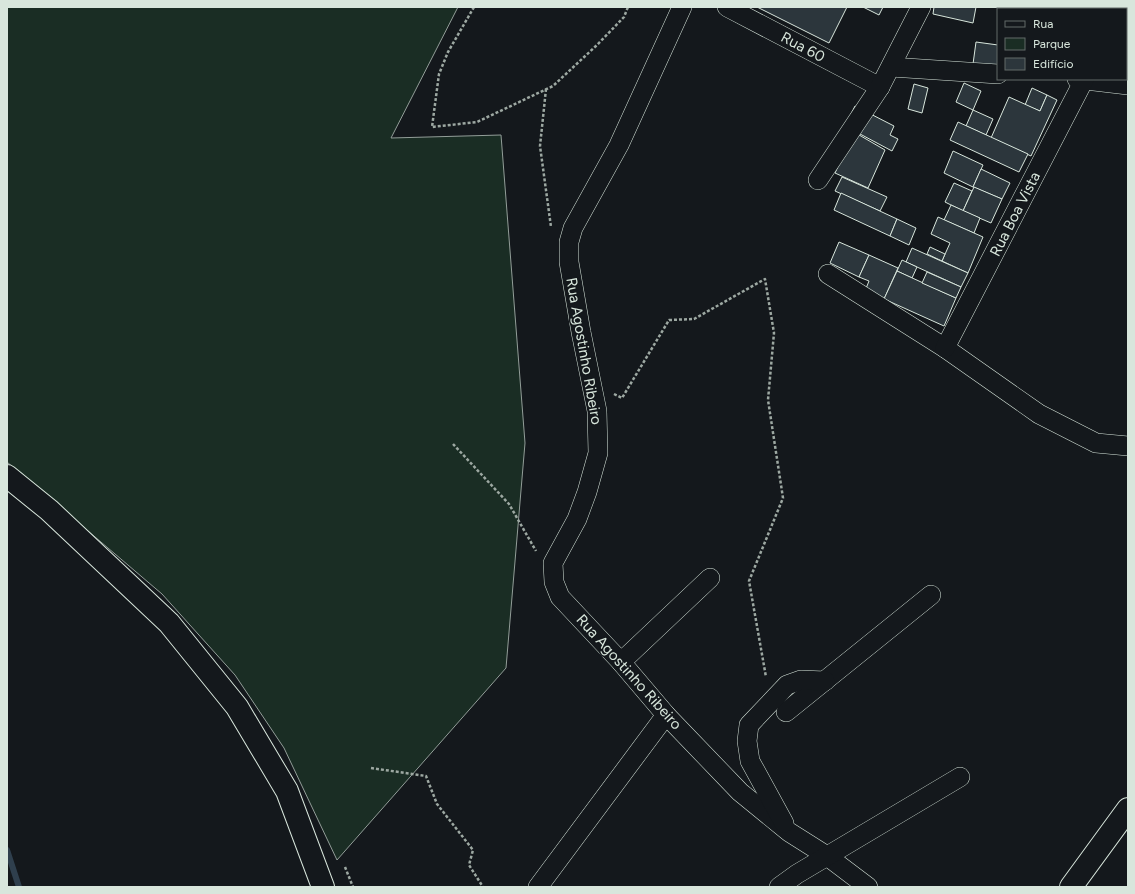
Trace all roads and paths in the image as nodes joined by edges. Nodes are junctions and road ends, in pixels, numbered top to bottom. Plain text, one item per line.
1 (474, 7) edge
2 (628, 7) edge
3 (682, 7) edge
4 (727, 7) edge
5 (921, 7) edge
6 (891, 67) junction
7 (997, 74) edge
8 (1084, 80) edge
9 (1128, 84) edge
10 (880, 87) junction
11 (546, 89) junction
12 (818, 180) dead end
13 (552, 233) dead end
14 (828, 274) dead end
15 (945, 348) junction
16 (592, 383) junction
17 (453, 444) dead end
18 (1128, 446) edge
19 (7, 476) edge
20 (710, 578) dead end
21 (554, 582) junction
22 (931, 595) dead end
23 (621, 662) junction
24 (778, 707) junction
25 (666, 715) junction
26 (371, 768) dead end
27 (960, 777) dead end
28 (1128, 809) edge
29 (789, 832) junction
30 (827, 856) junction
31 (345, 867) dead end
32 (323, 887) edge
33 (353, 887) edge
34 (483, 887) edge
35 (538, 887) edge
36 (779, 887) edge
37 (868, 887) edge
38 (1071, 887) edge

1 - 11 path
2 - 11 path
3 - 16 street, Rua Agostinho Ribeiro
4 - 10 street, Rua 60
5 - 6 street
6 - 7 street
6 - 10 street
8 - 9 street
8 - 15 street, Rua Boa Vista
10 - 12 street
11 - 13 path
14 - 15 street
15 - 18 street
16 - 21 street, Rua Agostinho Ribeiro
16 - 24 path
17 - 21 path
19 - 32 main road
20 - 23 street
21 - 23 street, Rua Agostinho Ribeiro
22 - 24 street
23 - 25 street, Rua Agostinho Ribeiro
24 - 29 street
25 - 29 street, Rua Agostinho Ribeiro
25 - 35 street
26 - 34 path
27 - 30 street
28 - 38 main road
29 - 30 street, Rua Agostinho Ribeiro
30 - 36 street
30 - 37 street, Rua Agostinho Ribeiro
31 - 33 path

